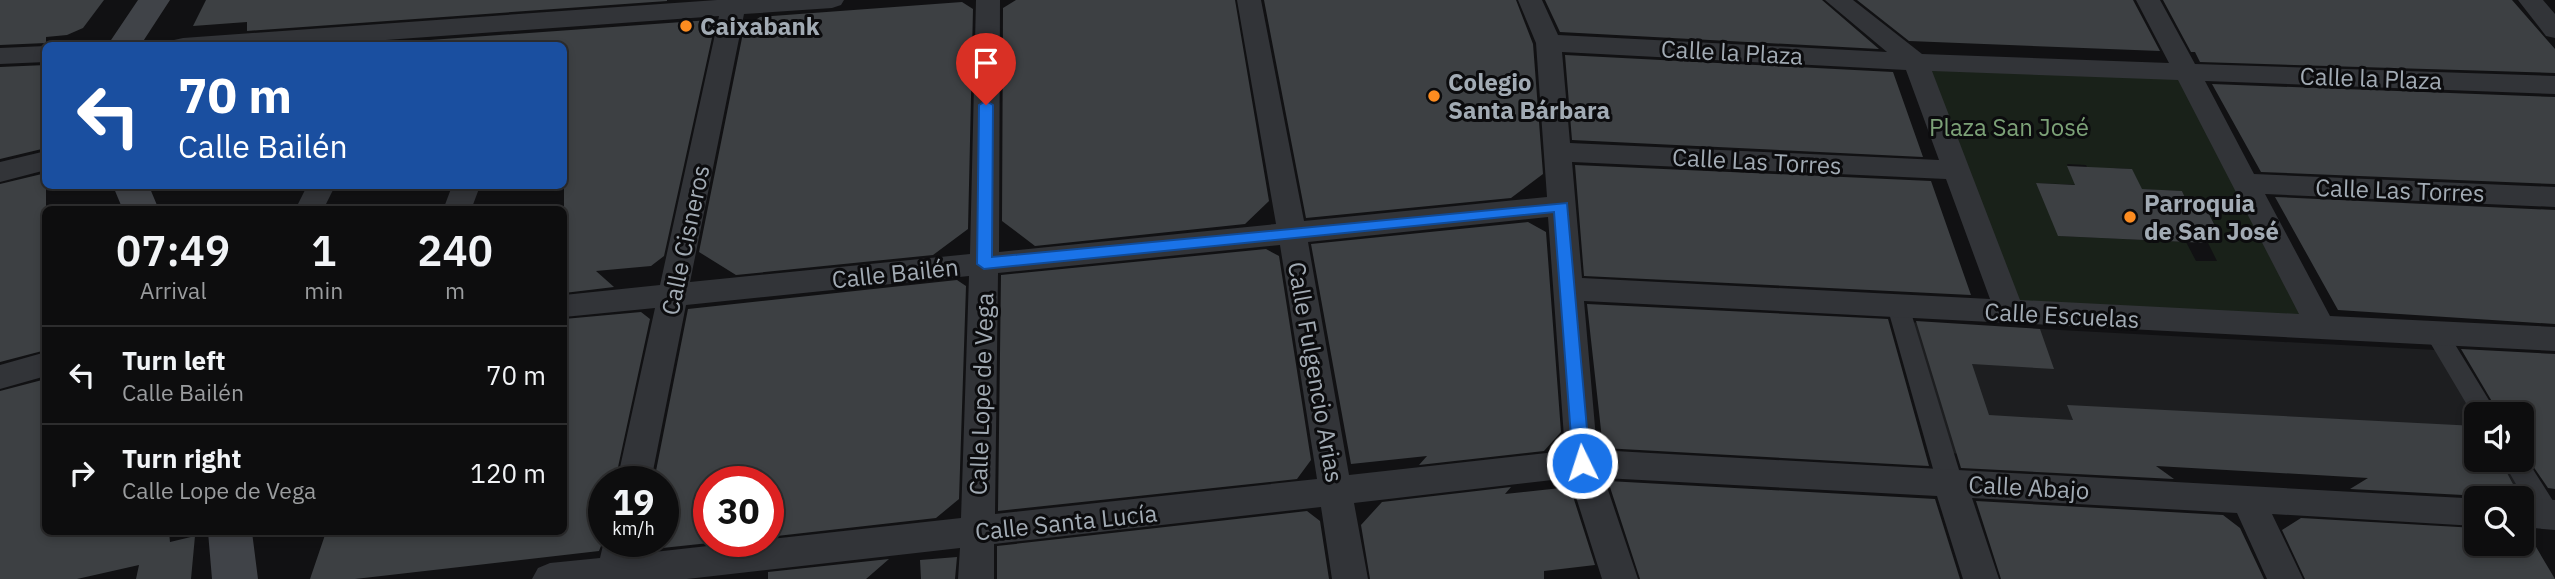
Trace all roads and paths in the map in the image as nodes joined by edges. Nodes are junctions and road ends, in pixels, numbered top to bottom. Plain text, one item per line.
1 (154, 0) edge
2 (832, 0) edge
3 (988, 0) edge
4 (1249, 0) edge
5 (1530, 0) edge
6 (1837, 0) edge
7 (2148, 0) edge
8 (2530, 0) edge
9 (731, 4) edge
10 (517, 23) edge
11 (2555, 30) edge
12 (126, 42) edge
13 (241, 42) edge
14 (1549, 43) junction
15 (42, 54) edge
16 (0, 57) edge
17 (1916, 62) junction
18 (2187, 72) junction
19 (2555, 85) edge
20 (1558, 152) junction
21 (42, 161) edge
22 (1956, 170) junction
23 (0, 172) edge
24 (2245, 183) junction
25 (132, 189) edge
26 (320, 189) edge
27 (465, 189) edge
28 (2555, 197) edge
29 (139, 206) edge
30 (311, 206) edge
31 (458, 206) edge
32 (1562, 206) junction
33 (1292, 233) junction
34 (984, 264) junction
35 (1568, 289) junction
36 (674, 295) junction
37 (567, 306) edge
38 (1898, 306) junction
39 (2010, 313) junction
40 (2321, 328) junction
41 (2437, 334) junction
42 (2555, 339) edge
43 (42, 365) edge
44 (0, 377) edge
45 (2479, 402) edge
46 (1582, 463) junction
47 (637, 466) edge
48 (2520, 472) edge
49 (1950, 483) junction
50 (1336, 491) junction
51 (2248, 499) junction
52 (2464, 510) edge
53 (2544, 519) edge
54 (977, 532) junction
55 (230, 535) edge
56 (617, 564) edge
57 (235, 579) edge
58 (550, 579) edge
59 (976, 579) edge
60 (1350, 579) edge
61 (1620, 579) edge
62 (1981, 579) edge
63 (2285, 579) edge

1 - 12 main road
2 - 9 street
3 - 34 street, Calle Lope de Vega
4 - 33 street, Calle Fulgencio Arias
5 - 14 street
6 - 17 street
7 - 18 street
8 - 11 street
9 - 10 street
9 - 36 street, Calle Cisneros
10 - 13 street
14 - 17 street, Calle la Plaza
14 - 20 street
15 - 16 street
17 - 18 street
17 - 22 street
18 - 19 street, Calle la Plaza
18 - 24 street
20 - 22 street, Calle Las Torres
20 - 32 street
21 - 23 street
22 - 39 street
24 - 28 street, Calle Las Torres
24 - 40 street
25 - 29 main road
26 - 30 street
27 - 31 street
32 - 33 street, Calle Bailén
32 - 35 street
33 - 34 street, Calle Bailén
33 - 50 street, Calle Fulgencio Arias
34 - 36 street, Calle Bailén
34 - 54 street, Calle Lope de Vega
35 - 38 street, Calle Escuelas
35 - 46 street
36 - 37 street, Calle Bailén
36 - 47 street, Calle Cisneros
38 - 39 street, Calle Escuelas
38 - 49 street
39 - 40 street, Calle Escuelas
40 - 41 street, Calle Escuelas
41 - 42 street, Calle Escuelas
41 - 45 street
43 - 44 street
46 - 49 street, Calle Abajo
46 - 50 street, Calle Santa Lucía
46 - 61 street
48 - 53 street
49 - 51 street, Calle Abajo
49 - 62 street
50 - 54 street, Calle Santa Lucía
50 - 60 street, Calle Fulgencio Arias
51 - 52 street, Calle Abajo
51 - 63 street
54 - 56 street, Calle Santa Lucía
54 - 59 street, Calle Lope de Vega
55 - 57 main road
56 - 58 street, Calle Santa Lucía

